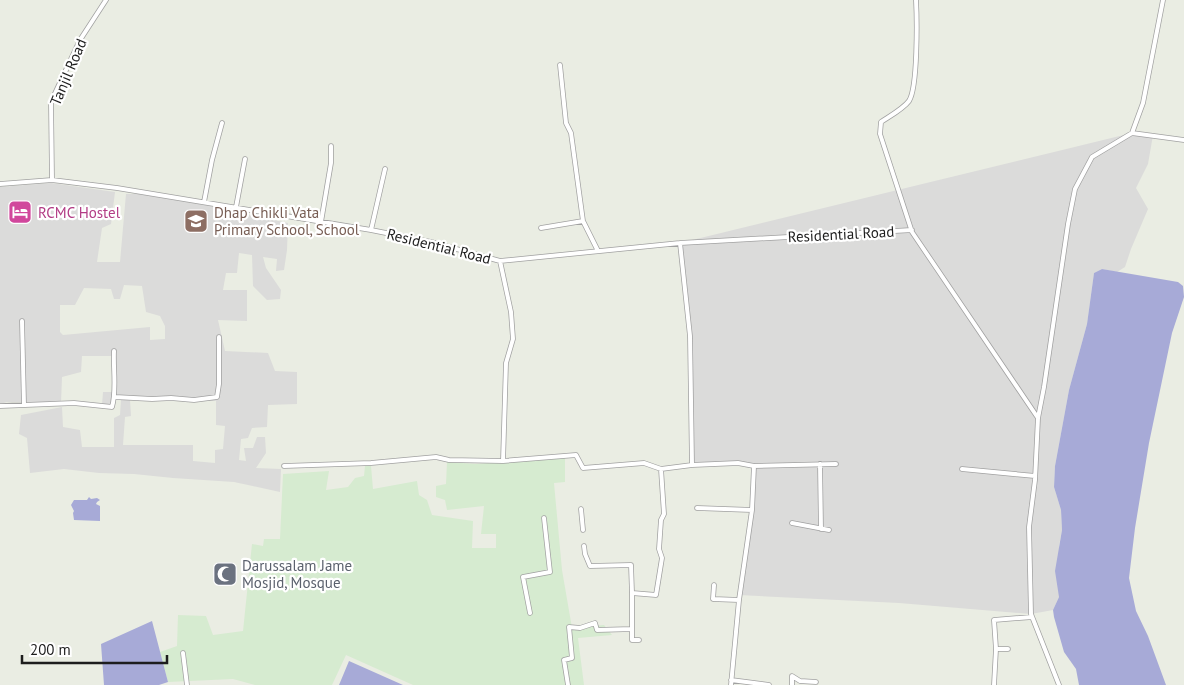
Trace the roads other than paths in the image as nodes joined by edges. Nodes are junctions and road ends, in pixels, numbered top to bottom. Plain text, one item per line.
1 (106, 0) edge
2 (916, 0) edge
3 (1163, 0) edge
4 (560, 65) dead end
5 (222, 123) dead end
6 (1132, 133) junction
7 (1184, 140) edge
8 (331, 146) dead end
9 (245, 159) dead end
10 (385, 169) dead end
11 (52, 180) junction
12 (0, 184) edge
13 (204, 202) junction
14 (236, 207) junction
15 (583, 221) junction
16 (321, 222) junction
17 (541, 228) dead end
18 (371, 230) junction
19 (912, 230) junction
20 (680, 243) junction
21 (598, 251) junction
22 (500, 261) junction
23 (22, 321) dead end
24 (218, 337) dead end
25 (114, 351) dead end
26 (115, 397) junction
27 (24, 405) junction
28 (0, 406) edge
29 (1038, 418) junction
30 (503, 461) junction
31 (820, 464) junction
32 (836, 464) dead end
33 (692, 465) junction
34 (284, 466) dead end
35 (754, 466) junction
36 (661, 469) junction
37 (962, 469) dead end
38 (1035, 476) junction
39 (697, 508) dead end
40 (582, 510) dead end
41 (752, 510) junction
42 (544, 518) dead end
43 (792, 523) dead end
44 (821, 529) junction
45 (583, 530) dead end
46 (829, 530) dead end
47 (584, 546) dead end
48 (714, 585) dead end
49 (632, 593) junction
50 (739, 600) junction
51 (530, 613) dead end
52 (1032, 617) junction
53 (632, 630) junction
54 (639, 640) dead end
55 (996, 649) junction
56 (1008, 649) dead end
57 (183, 652) dead end
58 (816, 682) dead end
59 (731, 683) edge
60 (187, 685) edge
61 (568, 685) edge
62 (770, 685) edge
63 (792, 685) edge
64 (994, 685) edge
65 (1059, 685) edge

1 - 11 street, Tanjil Road
2 - 19 street
3 - 6 street
4 - 15 street
5 - 13 street
6 - 7 street
6 - 29 street
8 - 16 street
9 - 14 street
10 - 18 street
11 - 12 street, Residential Road
11 - 13 street, Residential Road
13 - 14 street, Residential Road
14 - 16 street, Residential Road
15 - 17 street
15 - 21 street
16 - 18 street, Residential Road
18 - 22 street, Residential Road
19 - 20 street, Residential Road
19 - 29 street
20 - 21 street, Residential Road
20 - 33 street
21 - 22 street, Residential Road
22 - 30 street
23 - 27 street
24 - 26 street
25 - 26 street
26 - 27 street
27 - 28 street
29 - 38 street
30 - 34 street
30 - 36 street
31 - 32 street
31 - 35 street
31 - 44 street
33 - 35 street
33 - 36 street
35 - 41 street
36 - 49 street
37 - 38 street
38 - 52 street
39 - 41 street
40 - 45 street
41 - 50 street
42 - 51 street
43 - 44 street
44 - 46 street
47 - 49 street
48 - 50 street
49 - 53 street
50 - 59 street
52 - 55 street
52 - 65 street
53 - 54 street
53 - 61 street
55 - 56 street
55 - 64 street
57 - 60 street
58 - 63 street
59 - 62 street

